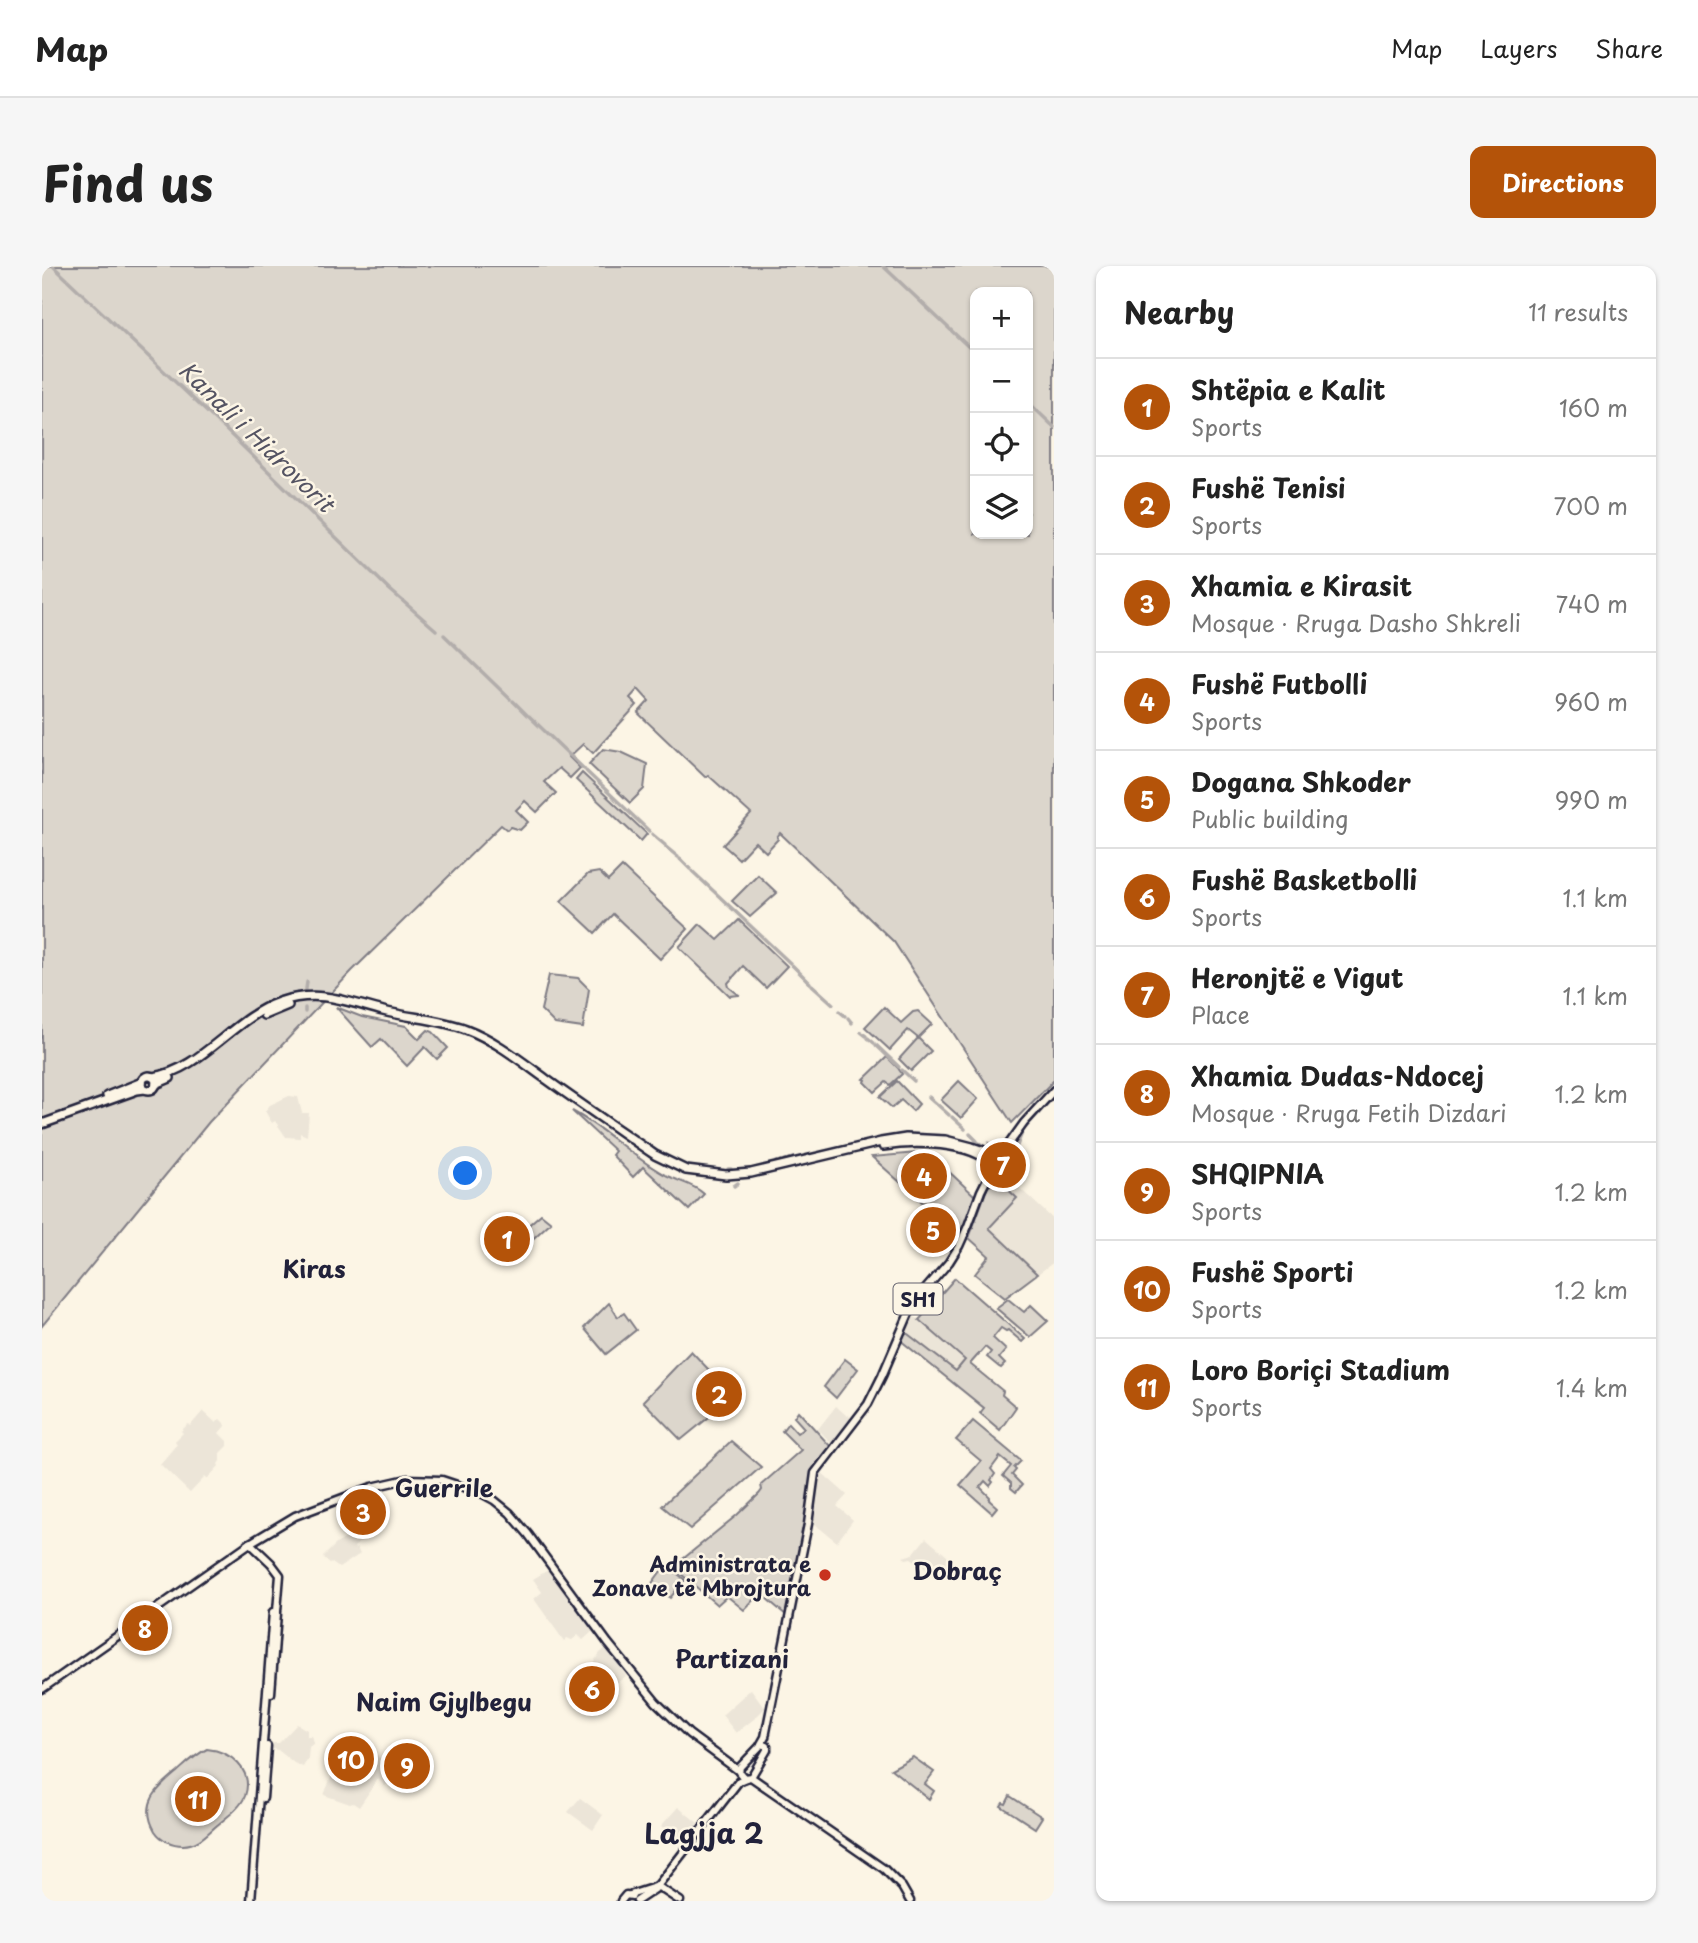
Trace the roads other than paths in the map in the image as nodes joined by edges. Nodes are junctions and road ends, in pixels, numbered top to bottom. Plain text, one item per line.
1 (154, 1081) junction
2 (143, 1086) junction
3 (1054, 1090) edge
4 (42, 1122) edge
5 (1012, 1141) junction
6 (1000, 1156) junction
7 (1011, 1160) junction
8 (993, 1166) junction
9 (1001, 1174) junction
10 (985, 1183) junction
11 (250, 1543) junction
12 (42, 1689) edge
13 (764, 1745) junction
14 (739, 1771) junction
15 (745, 1779) junction
16 (657, 1886) junction
17 (634, 1899) edge
18 (253, 1901) edge
19 (621, 1901) edge
20 (680, 1901) edge
21 (910, 1901) edge

1 - 2 highway
1 - 2 highway
1 - 6 highway
1 - 8 highway
2 - 4 highway
3 - 5 main road, SH1
5 - 6 main road, SH1
5 - 7 main road
6 - 7 main road
6 - 8 main road, SH1
7 - 9 main road
8 - 9 main road
8 - 10 main road, SH1
9 - 10 main road
10 - 13 main road, SH1
11 - 12 main road
11 - 14 main road
11 - 18 main road
13 - 14 main road
13 - 15 main road
14 - 15 main road
15 - 16 main road
15 - 21 main road
16 - 17 main road
16 - 20 main road
17 - 19 main road

